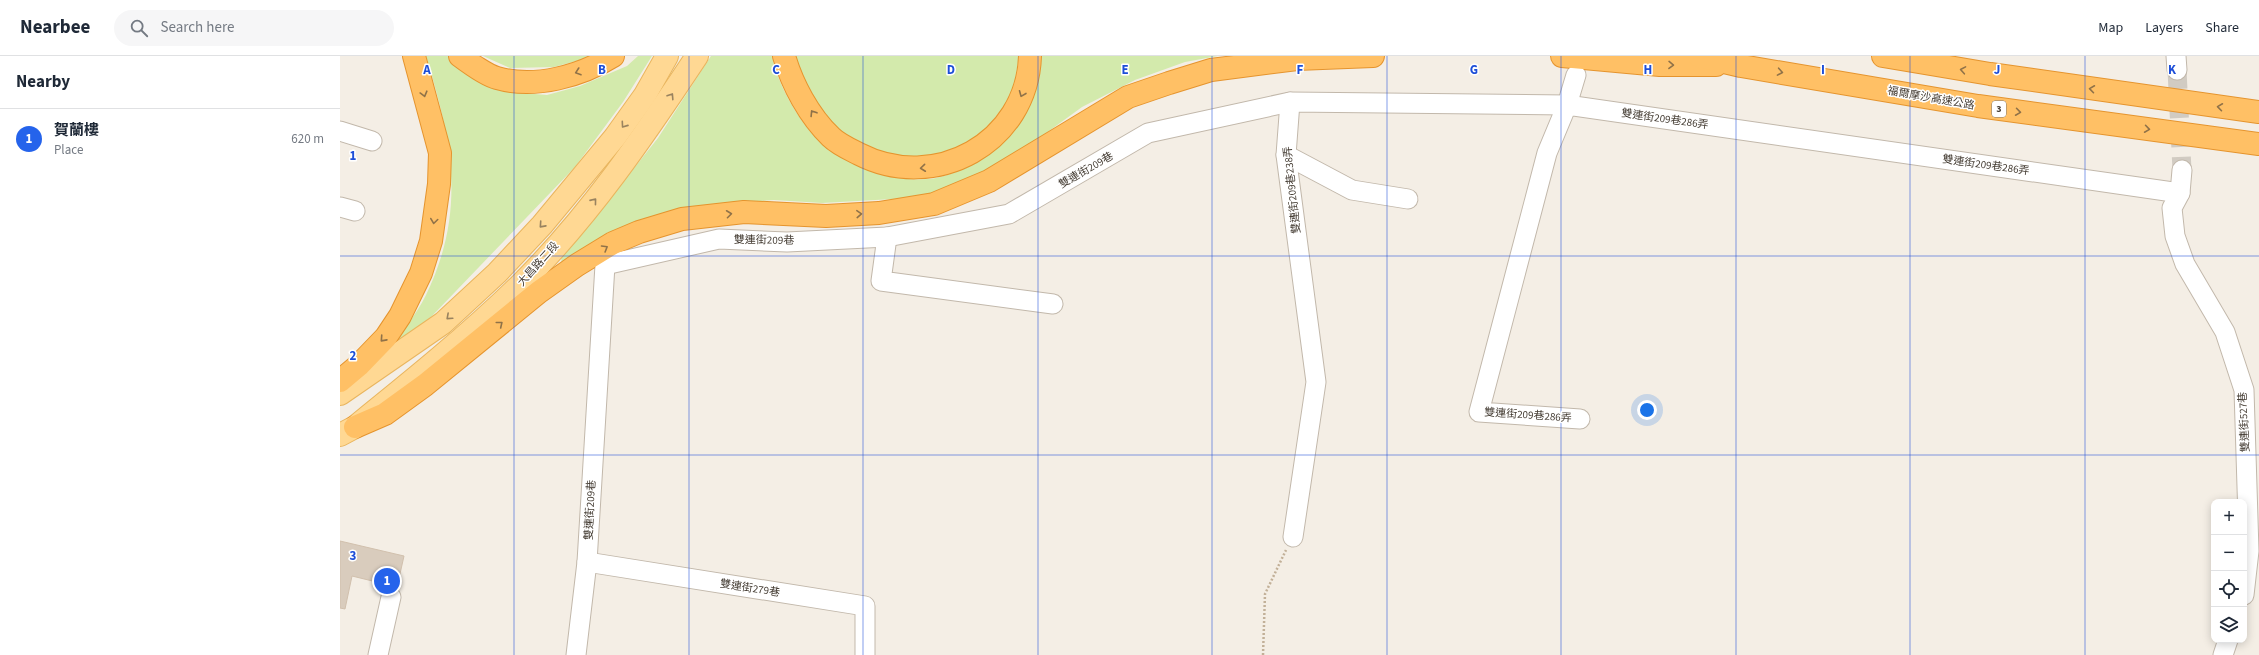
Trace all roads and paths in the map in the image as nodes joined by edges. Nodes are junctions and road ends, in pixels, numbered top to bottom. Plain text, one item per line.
1 (414, 56) edge
2 (460, 56) edge
3 (613, 56) edge
4 (667, 56) edge
5 (697, 56) edge
6 (784, 56) edge
7 (1030, 56) edge
8 (1373, 56) edge
9 (1562, 56) edge
10 (1699, 56) edge
11 (1883, 56) edge
12 (1741, 66) junction
13 (1576, 75) dead end
14 (1290, 102) junction
15 (1567, 105) junction
16 (2259, 112) edge
17 (340, 131) edge
18 (372, 141) dead end
19 (2259, 144) edge
20 (1286, 155) junction
21 (2182, 170) tunnel mouth
22 (2180, 193) junction
23 (1408, 199) dead end
24 (887, 237) junction
25 (1053, 304) dead end
26 (340, 381) edge
27 (340, 394) edge
28 (1580, 419) dead end
29 (347, 431) edge
30 (1293, 537) joint
31 (587, 562) junction
32 (2247, 571) edge
33 (391, 597) dead end
34 (2227, 643) edge
35 (378, 655) edge
36 (576, 655) edge
37 (865, 655) edge
38 (1263, 655) edge
39 (2223, 655) edge

1 -> 26 highway
3 -> 2 highway
4 -> 27 main road
29 -> 5 main road, 大昌路二段
7 -> 6 highway
29 -> 8 highway
9 -> 12 highway
10 - 12 highway, 福爾摩沙高速公路 / 3
16 -> 11 highway
12 -> 19 highway, 福爾摩沙高速公路 / 3
13 - 15 street
14 - 15 street
14 - 20 street, 雙連街209巷238弄
14 - 24 street, 雙連街209巷
15 - 22 street, 雙連街209巷286弄
15 - 28 street, 雙連街209巷286弄
17 - 18 street
20 - 23 street
20 - 30 street, 雙連街209巷238弄
21 - 22 street, 雙連街527巷
22 - 32 street, 雙連街527巷
24 - 25 street
24 - 31 street, 雙連街209巷
30 - 38 path
31 - 36 street, 雙連街209巷
31 - 37 street, 雙連街279巷
33 - 35 street
34 - 39 street

